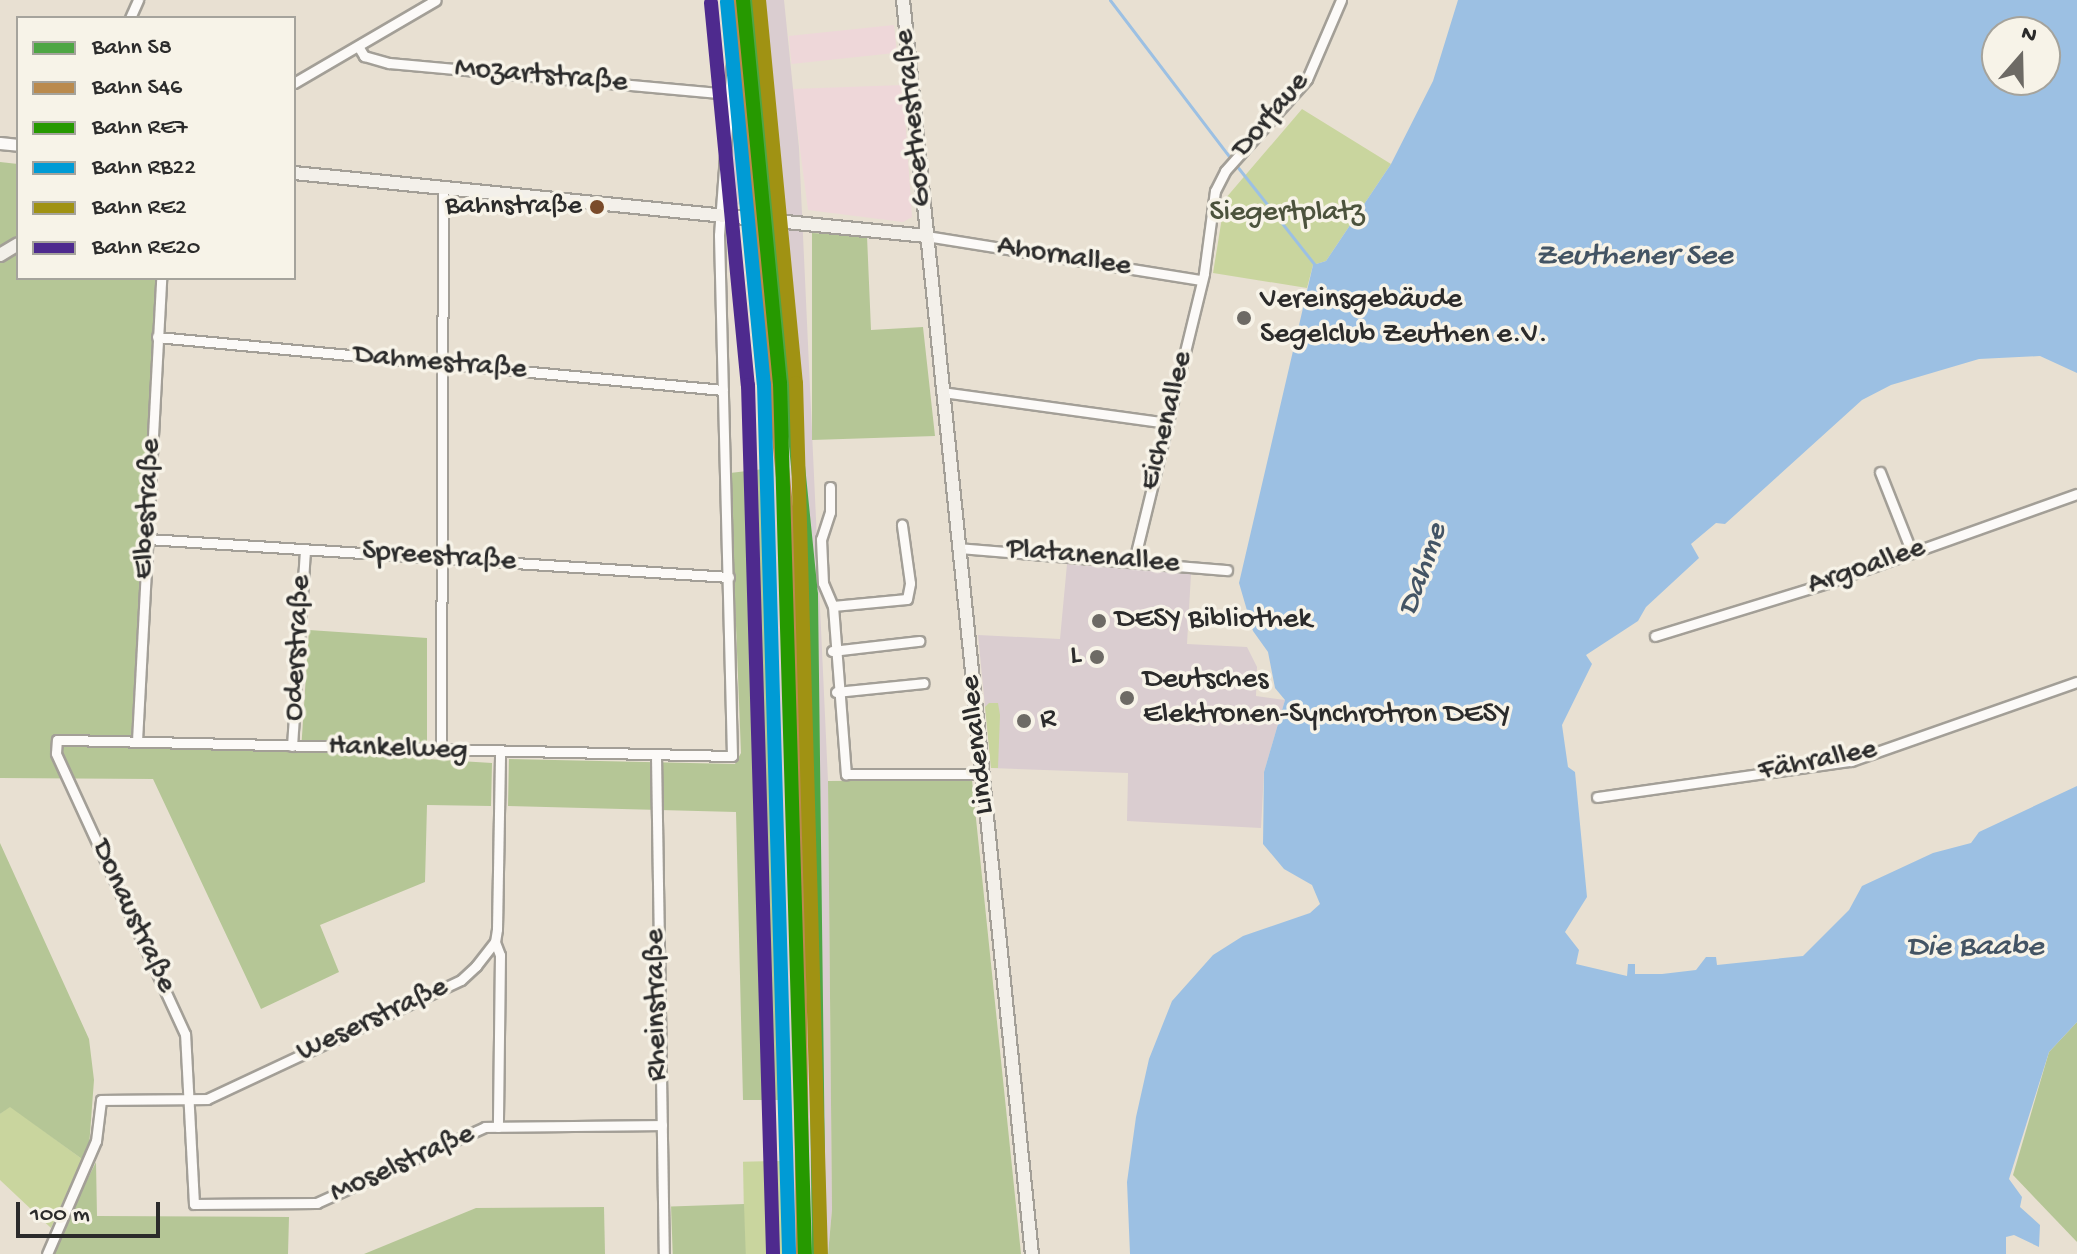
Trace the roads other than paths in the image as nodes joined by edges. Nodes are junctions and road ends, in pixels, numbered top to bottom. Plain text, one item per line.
1 (436, 0) edge
2 (728, 0) edge
3 (903, 0) edge
4 (1341, 0) edge
5 (358, 46) junction
6 (296, 82) edge
7 (730, 94) junction
8 (296, 173) edge
9 (443, 187) junction
10 (721, 214) junction
11 (926, 236) junction
12 (161, 280) edge
13 (1202, 280) junction
14 (157, 337) junction
15 (441, 364) junction
16 (723, 390) junction
17 (942, 392) junction
18 (1167, 423) junction
19 (1880, 472) dead end
20 (830, 487) dead end
21 (2077, 494) edge
22 (902, 525) dead end
23 (148, 539) junction
24 (958, 548) junction
25 (305, 549) junction
26 (1912, 553) junction
27 (441, 558) junction
28 (1134, 561) junction
29 (1227, 570) dead end
30 (729, 577) junction
31 (833, 606) junction
32 (1655, 636) dead end
33 (919, 641) dead end
34 (832, 651) junction
35 (2077, 682) edge
36 (924, 683) dead end
37 (836, 692) junction
38 (57, 740) joint
39 (137, 741) junction
40 (292, 746) junction
41 (441, 751) junction
42 (500, 753) junction
43 (656, 756) junction
44 (982, 774) junction
45 (1597, 797) dead end
46 (495, 942) junction
47 (188, 1099) junction
48 (662, 1125) junction
49 (498, 1127) junction
50 (194, 1204) joint
51 (47, 1254) edge
52 (664, 1254) edge
53 (1032, 1254) edge

1 - 5 street
2 - 7 street
3 - 11 main road, Goethestraße
4 - 13 street, Dorfaue
5 - 6 street
5 - 7 street, Mozartstraße
7 - 10 street
8 - 9 main road
9 - 10 main road
9 - 15 street
10 - 11 main road
10 - 16 street
11 - 13 street, Ahornallee
11 - 17 main road, Lindenallee
12 - 14 street, Elbestraße
13 - 18 street, Eichenallee
14 - 15 street, Dahmestraße
14 - 23 street, Elbestraße
15 - 16 street, Dahmestraße
15 - 27 street
16 - 30 street
17 - 18 street
17 - 24 main road, Lindenallee
18 - 28 street, Eichenallee
19 - 26 street
20 - 31 street
21 - 26 street, Argoallee
22 - 31 street
23 - 25 street, Spreestraße
23 - 39 street, Elbestraße
24 - 28 street, Platanenallee
24 - 44 main road, Lindenallee
25 - 27 street, Spreestraße
25 - 40 street, Oderstraße
26 - 32 street, Argoallee
27 - 30 street, Spreestraße
27 - 41 street
28 - 29 street, Platanenallee
30 - 43 street, Hankelweg
31 - 34 street
33 - 34 street
34 - 37 street
35 - 45 street, Fährallee
36 - 37 street
37 - 44 street
38 - 39 street, Hankelweg
38 - 47 street, Donaustraße
39 - 40 street, Hankelweg
40 - 41 street, Hankelweg
41 - 42 street, Hankelweg
42 - 43 street, Hankelweg
42 - 46 street
43 - 48 street, Rheinstraße
44 - 53 main road, Lindenallee
46 - 47 street, Weserstraße
46 - 49 street
47 - 50 street, Donaustraße
47 - 51 street, Weserstraße
48 - 49 street, Moselstraße
48 - 52 street, Rheinstraße
49 - 50 street, Moselstraße

